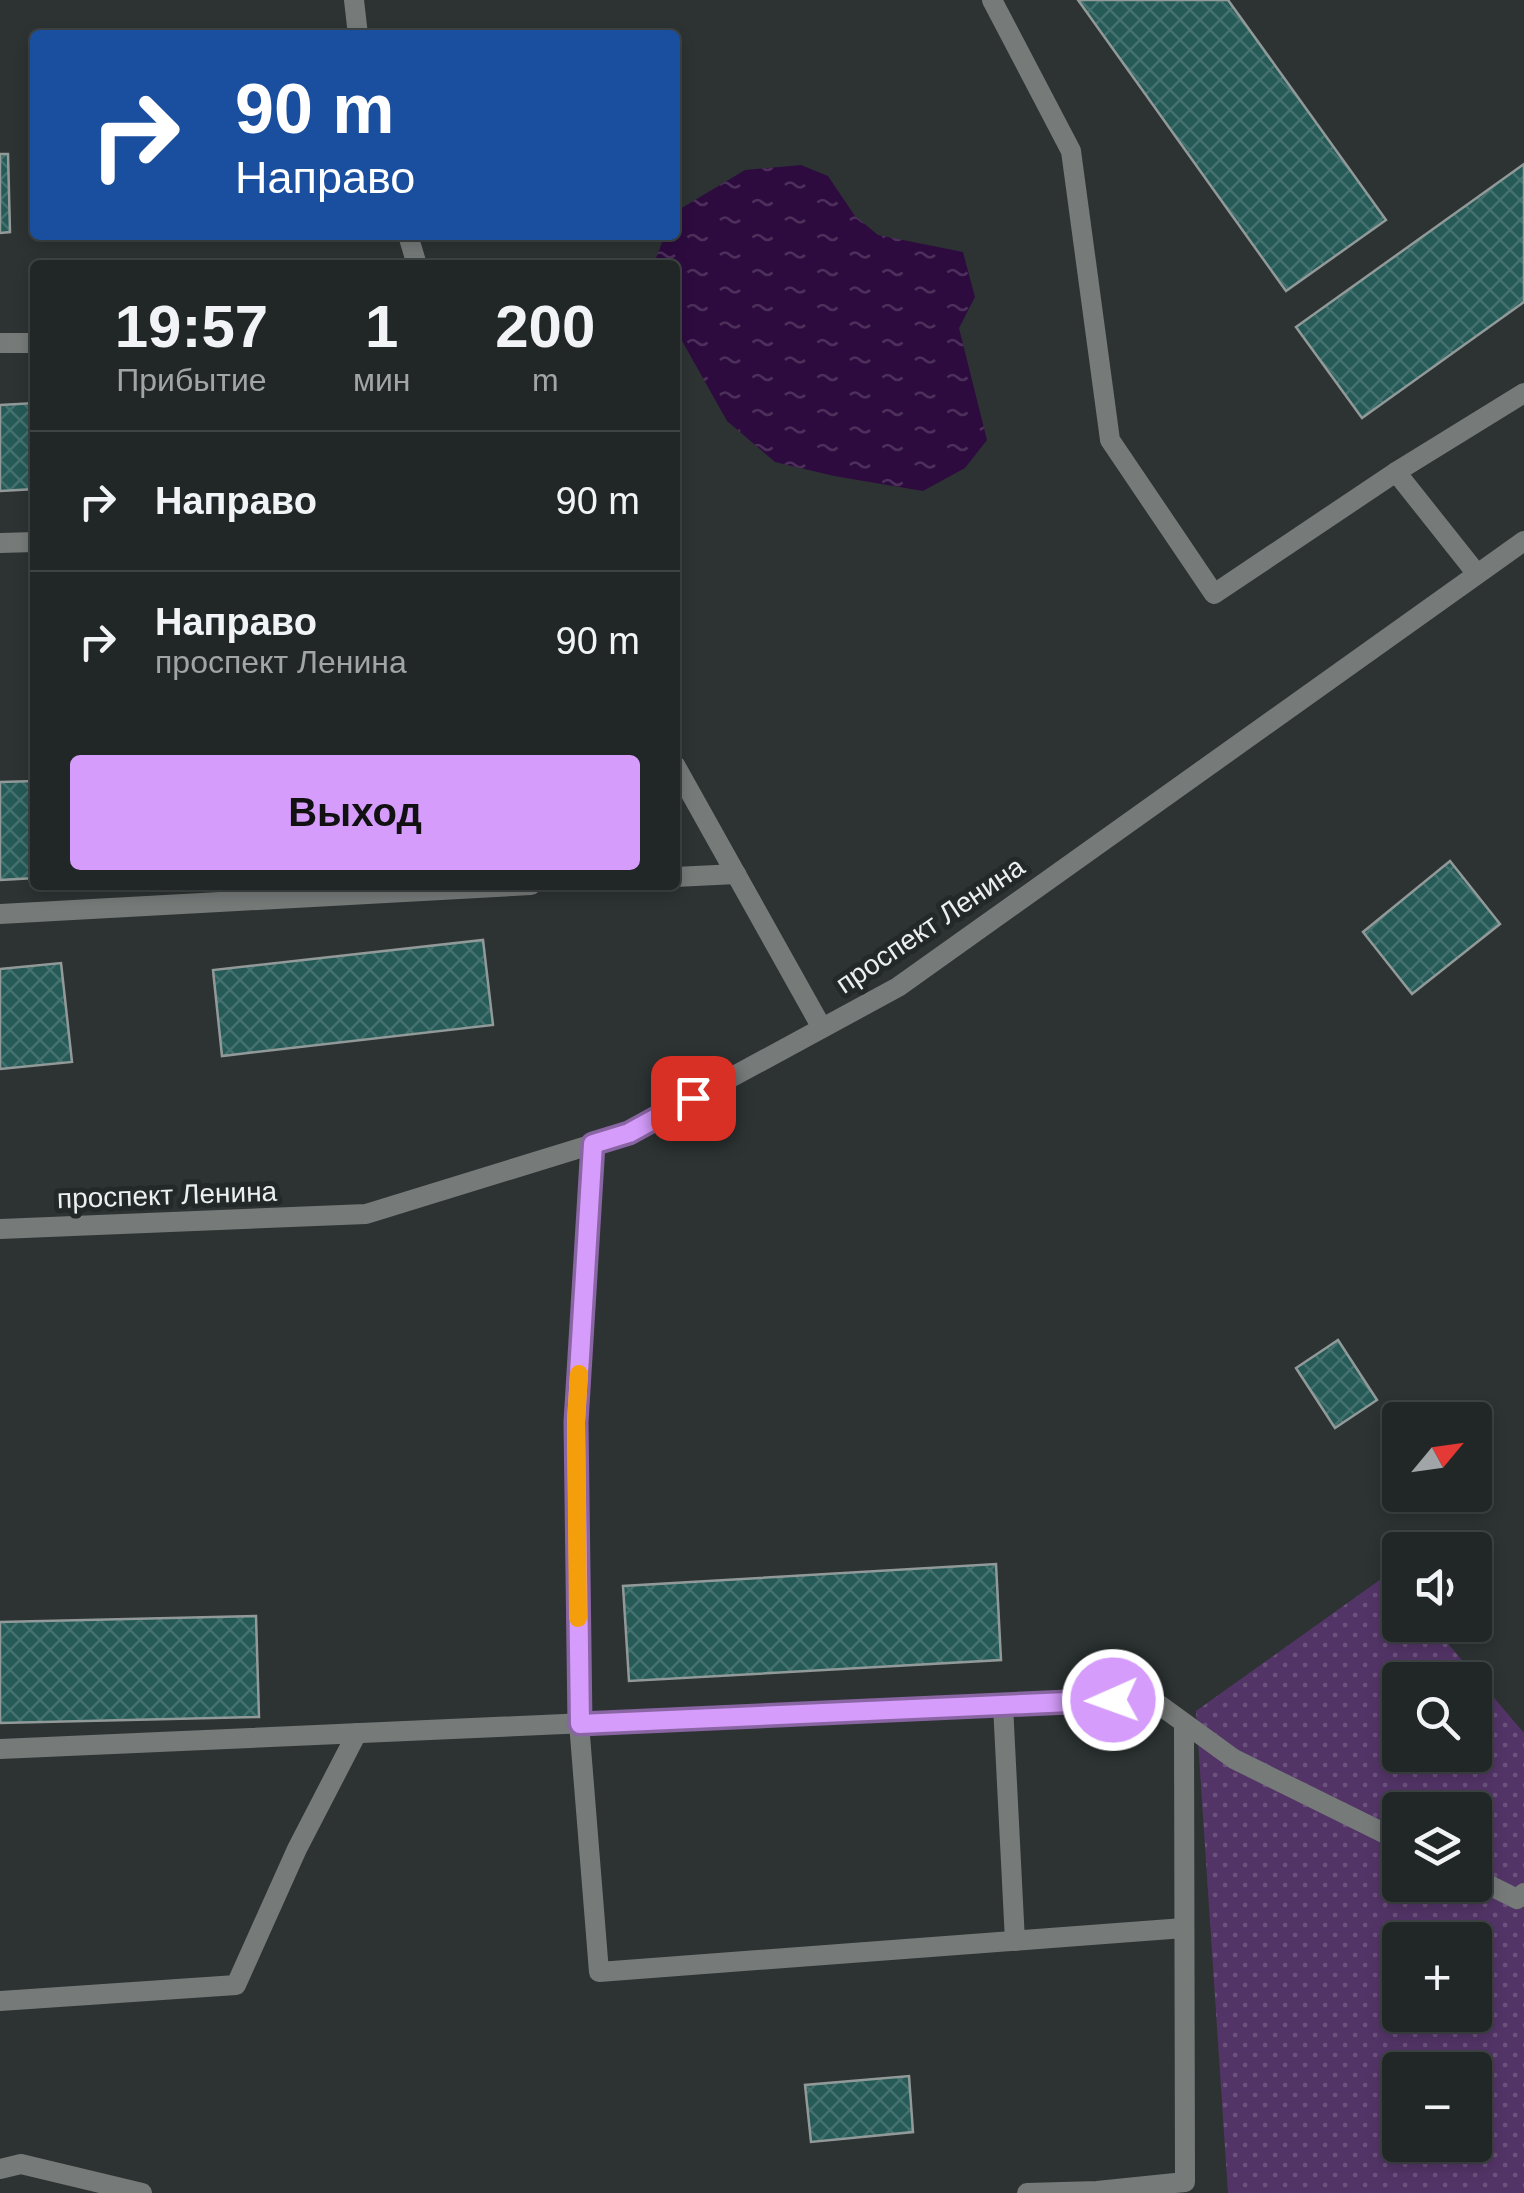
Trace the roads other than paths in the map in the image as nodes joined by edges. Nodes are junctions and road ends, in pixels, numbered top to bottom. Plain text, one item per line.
1 (354, 0) edge
2 (992, 0) edge
3 (357, 30) edge
4 (0, 342) edge
5 (30, 342) edge
6 (1524, 393) edge
7 (1396, 472) junction
8 (1524, 541) edge
9 (30, 542) edge
10 (0, 543) edge
11 (1477, 574) junction
12 (680, 773) edge
13 (736, 874) junction
14 (680, 877) edge
15 (439, 890) edge
16 (0, 914) edge
17 (822, 1028) junction
18 (593, 1144) junction
19 (0, 1229) edge
20 (1003, 1704) junction
21 (1184, 1723) junction
22 (580, 1724) junction
23 (357, 1733) junction
24 (0, 1749) edge
25 (1382, 1832) edge
26 (1492, 1885) edge
27 (1520, 1896) edge
28 (1184, 1928) junction
29 (1015, 1941) junction
30 (0, 2001) edge
31 (0, 2169) edge
32 (1097, 2192) edge
33 (142, 2193) edge
34 (1027, 2193) edge

1 - 3 street
2 - 7 street
4 - 5 street
6 - 7 street
7 - 11 street
8 - 11 street, проспект Ленина
9 - 10 street
11 - 17 street, проспект Ленина
12 - 13 street
13 - 14 street
13 - 17 street
15 - 16 street
17 - 18 street, проспект Ленина
18 - 19 street, проспект Ленина
18 - 22 street
20 - 21 street
20 - 22 street
20 - 29 street
21 - 25 street
21 - 28 street
22 - 23 street
22 - 29 street
23 - 24 street
23 - 30 street
26 - 27 street
28 - 29 street
28 - 32 street
31 - 33 street
32 - 34 street

